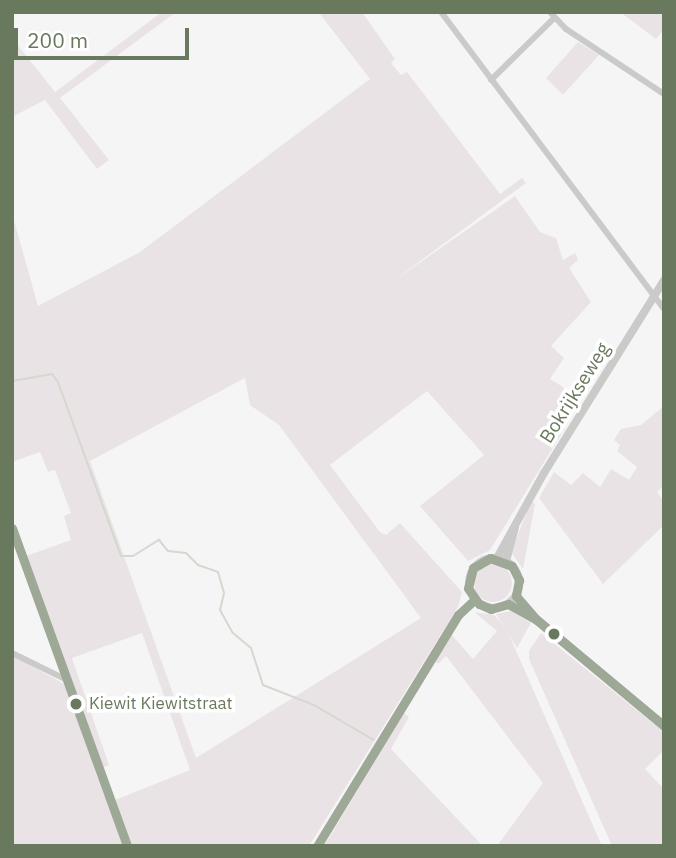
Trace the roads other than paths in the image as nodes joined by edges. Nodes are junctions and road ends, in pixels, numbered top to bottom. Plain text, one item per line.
1 (442, 12) edge
2 (552, 15) edge
3 (491, 80) junction
4 (664, 94) edge
5 (664, 280) edge
6 (653, 297) junction
7 (664, 309) edge
8 (12, 527) edge
9 (502, 560) junction
10 (516, 596) junction
11 (474, 600) junction
12 (508, 604) junction
13 (537, 620) junction
14 (12, 653) edge
15 (67, 680) junction
16 (664, 726) edge
17 (127, 846) edge
18 (317, 846) edge

1 - 3 street
2 - 3 street
2 - 4 street
3 - 6 street
5 - 6 street, Bokrijkseweg
6 - 7 street
6 - 9 street, Bokrijkseweg
8 - 15 street
9 - 10 street
9 - 11 street
10 - 12 street
10 - 13 street
11 - 12 street
11 - 18 street
12 - 13 street
13 - 16 street
14 - 15 street
15 - 17 street

